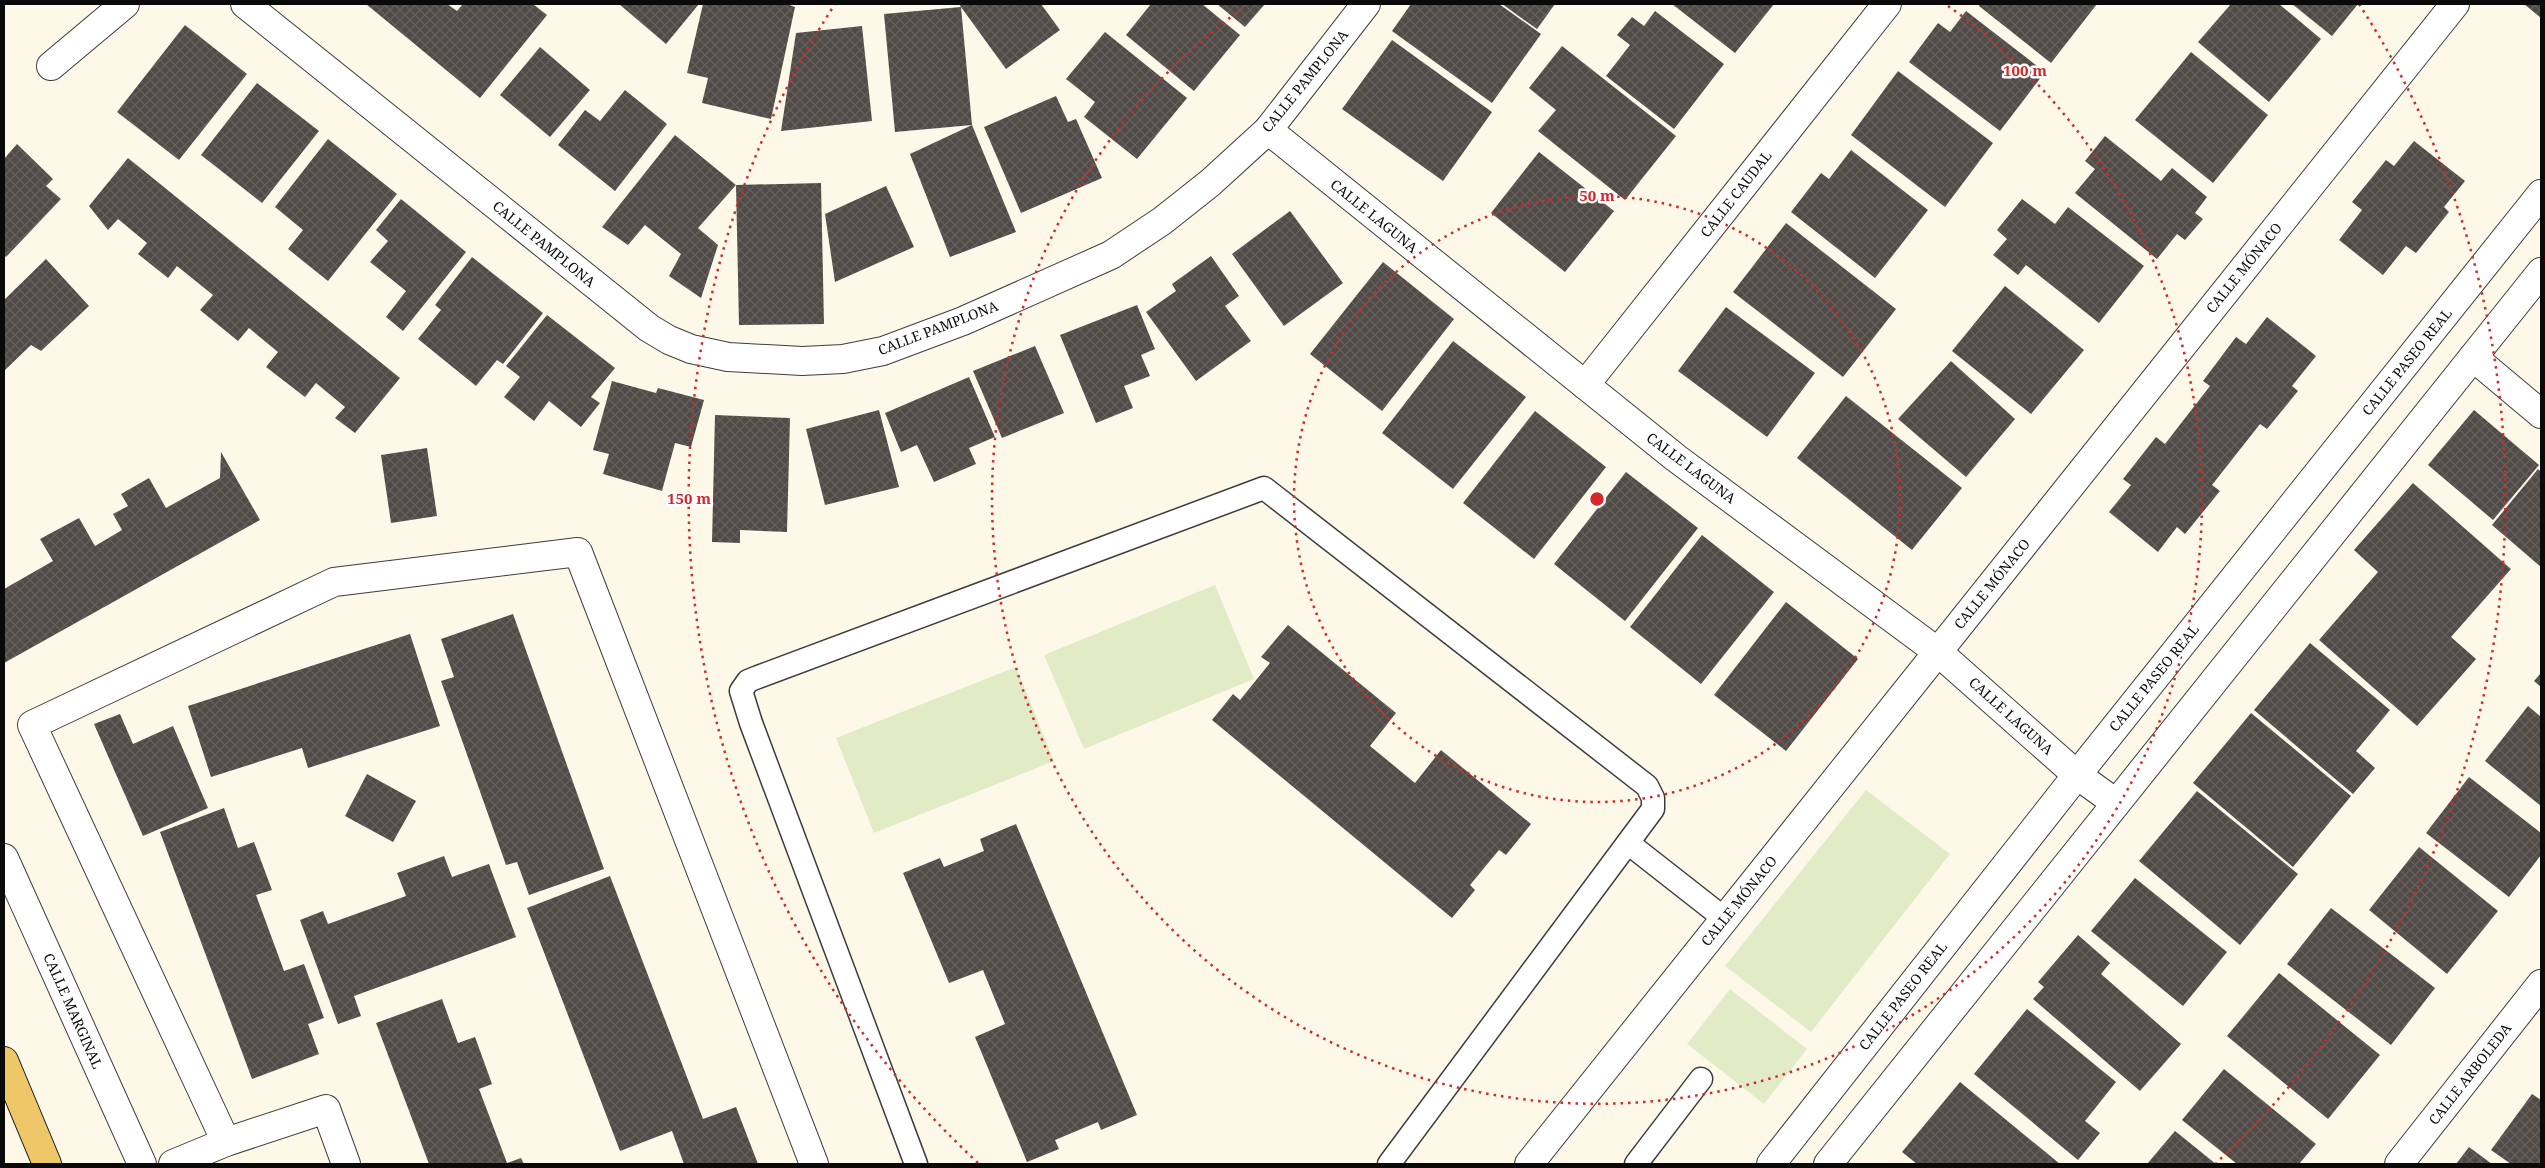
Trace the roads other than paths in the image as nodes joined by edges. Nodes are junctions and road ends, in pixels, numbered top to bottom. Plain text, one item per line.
1 (125, 4) edge
2 (245, 4) edge
3 (1366, 4) edge
4 (1887, 4) edge
5 (2455, 4) edge
6 (51, 66) dead end
7 (1268, 130) junction
8 (2541, 194) edge
9 (2541, 272) edge
10 (2473, 357) junction
11 (1585, 385) junction
12 (2541, 414) edge
13 (1938, 652) junction
14 (2077, 774) junction
15 (2116, 804) junction
16 (1628, 843) junction
17 (4, 858) edge
18 (1725, 919) junction
19 (2541, 984) edge
20 (4, 1061) edge
21 (1701, 1079) dead end
22 (226, 1142) junction
23 (47, 1164) edge
24 (142, 1164) edge
25 (173, 1164) edge
26 (346, 1164) edge
27 (814, 1164) edge
28 (916, 1164) edge
29 (1389, 1164) edge
30 (1529, 1164) edge
31 (1636, 1164) edge
32 (1771, 1164) edge
33 (1828, 1164) edge
34 (2399, 1164) edge

1 - 6 street
2 - 7 street, CALLE PAMPLONA
3 - 7 street, CALLE PAMPLONA
4 - 11 street, CALLE CAUDAL
5 - 13 street, CALLE MÓNACO
7 - 11 street, CALLE LAGUNA
8 - 14 street, CALLE PASEO REAL
9 - 10 street
10 - 12 street
10 - 15 street
11 - 13 street, CALLE LAGUNA
13 - 14 street, CALLE LAGUNA
13 - 18 street, CALLE MÓNACO
14 - 15 street, CALLE LAGUNA
14 - 32 street, CALLE PASEO REAL
15 - 33 street
16 - 18 lane
16 - 28 lane
16 - 29 lane
17 - 24 street, CALLE MARGINAL
18 - 30 street, CALLE MÓNACO
19 - 34 street, CALLE ARBOLEDA
20 - 23 main road
21 - 31 lane
22 - 25 street
22 - 26 street
22 - 27 street

